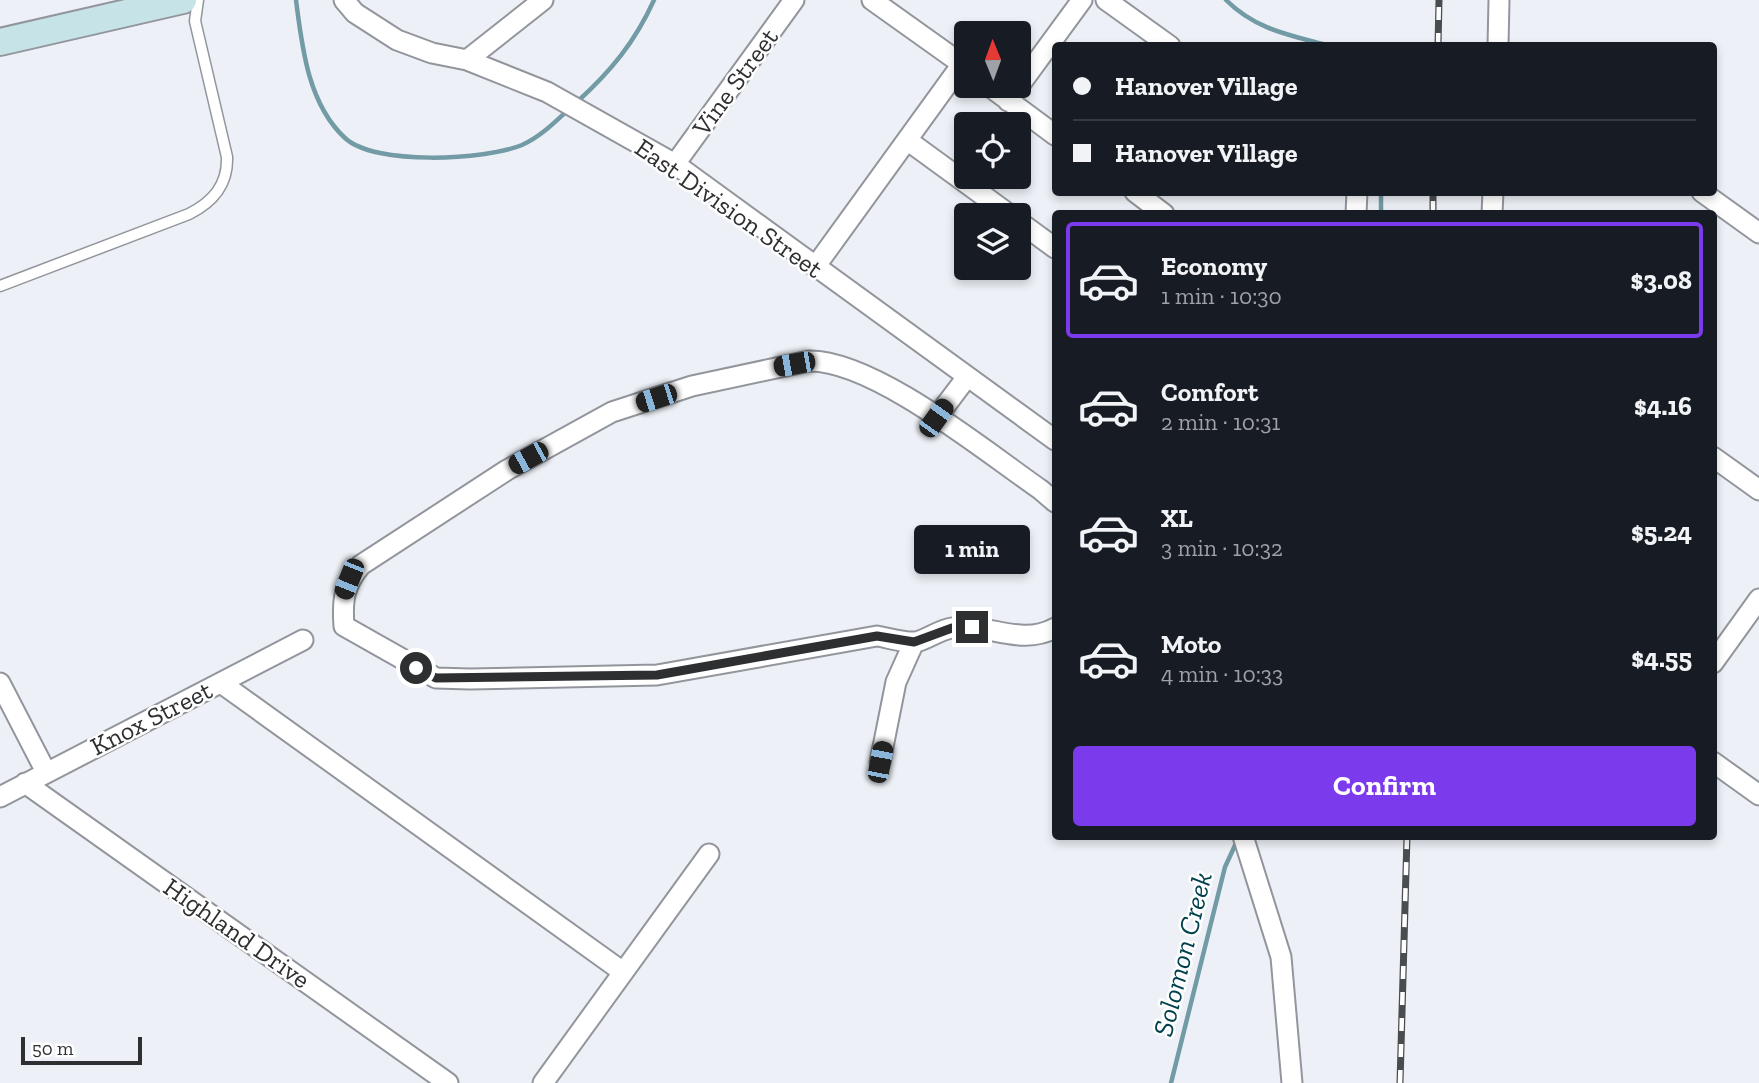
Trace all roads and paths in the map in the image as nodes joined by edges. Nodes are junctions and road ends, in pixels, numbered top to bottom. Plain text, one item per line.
1 (183, 0) edge
2 (198, 0) edge
3 (344, 0) edge
4 (543, 0) edge
5 (794, 0) edge
6 (872, 0) edge
7 (1082, 0) edge
8 (1106, 0) edge
9 (1499, 0) edge
10 (0, 42) edge
11 (1164, 42) edge
12 (1498, 42) edge
13 (954, 59) edge
14 (467, 60) junction
15 (954, 79) edge
16 (1004, 98) edge
17 (1008, 101) junction
18 (1052, 133) edge
19 (907, 140) junction
20 (675, 164) junction
21 (1140, 196) edge
22 (1708, 196) edge
23 (994, 203) edge
24 (1159, 210) edge
25 (1031, 230) edge
26 (1759, 233) edge
27 (1052, 246) edge
28 (816, 267) junction
29 (0, 286) edge
30 (967, 377) junction
31 (936, 418) junction
32 (1052, 438) edge
33 (1717, 460) edge
34 (1759, 490) edge
35 (1052, 499) edge
36 (1759, 598) edge
37 (1052, 629) edge
38 (303, 640) dead end
39 (914, 642) junction
40 (1717, 657) edge
41 (220, 682) junction
42 (0, 683) edge
43 (880, 762) dead end
44 (1717, 765) edge
45 (46, 772) junction
46 (26, 783) junction
47 (1759, 795) edge
48 (0, 796) edge
49 (1244, 840) edge
50 (709, 854) dead end
51 (623, 972) junction
52 (448, 1083) edge
53 (543, 1083) edge
54 (1292, 1083) edge

1 - 10 main road
2 - 29 lane
3 - 14 street, East Division Street
4 - 14 street
5 - 20 street, Vine Street
6 - 13 street
7 - 17 street
8 - 11 street
9 - 12 street
14 - 20 street, East Division Street
15 - 19 street
16 - 17 street
17 - 18 street
19 - 23 street
19 - 28 street
20 - 28 street, East Division Street
21 - 24 street
22 - 26 street
25 - 27 street
28 - 30 street, East Division Street
30 - 31 street
30 - 32 street, East Division Street
31 - 35 street
31 - 39 street
33 - 34 street
36 - 40 street
37 - 39 street
38 - 41 street, Knox Street
39 - 43 street
41 - 45 street, Knox Street
41 - 51 street
42 - 45 street
44 - 47 street
45 - 46 street, Knox Street
46 - 48 street, Knox Street
46 - 52 street, Highland Drive
49 - 54 street
50 - 51 street
51 - 53 street

